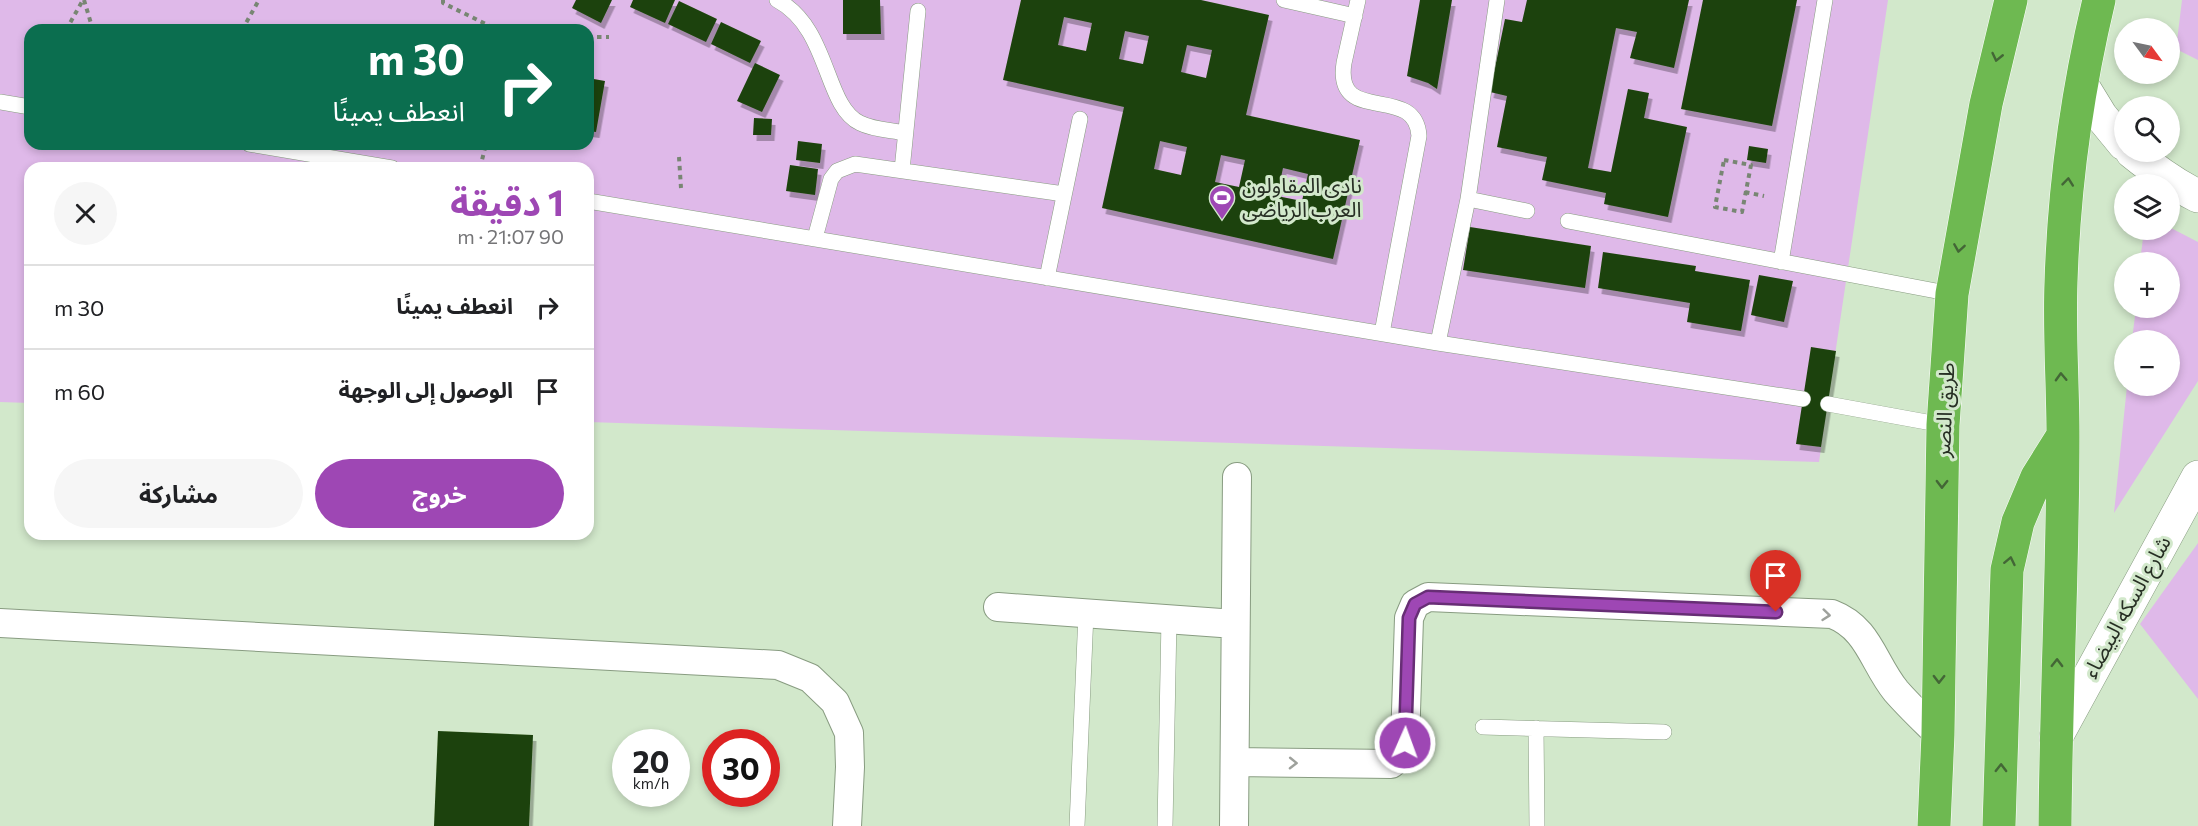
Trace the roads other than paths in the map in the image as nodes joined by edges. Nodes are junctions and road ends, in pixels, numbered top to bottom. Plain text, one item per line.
1 (777, 0) edge
2 (1284, 0) edge
3 (1358, 0) edge
4 (1497, 0) edge
5 (1825, 0) edge
6 (2011, 0) edge
7 (2099, 0) edge
8 (918, 11) dead end
9 (1355, 16) junction
10 (2082, 85) junction
11 (0, 102) edge
12 (24, 106) edge
13 (1080, 119) dead end
14 (2114, 132) edge
15 (905, 133) junction
16 (285, 150) edge
17 (356, 162) edge
18 (2144, 162) edge
19 (902, 170) junction
20 (1064, 194) junction
21 (2198, 196) edge
22 (1468, 199) junction
23 (594, 202) edge
24 (1527, 211) dead end
25 (1568, 221) dead end
26 (815, 238) junction
27 (1781, 262) junction
28 (1047, 278) junction
29 (1952, 294) junction
30 (1382, 333) junction
31 (1438, 343) junction
32 (1803, 399) dead end
33 (1828, 404) dead end
34 (1943, 425) junction
35 (2063, 435) junction
36 (1237, 477) dead end
37 (2198, 477) edge
38 (998, 607) dead end
39 (1086, 613) junction
40 (1169, 619) junction
41 (0, 623) edge
42 (1235, 624) junction
43 (1483, 727) dead end
44 (1536, 728) junction
45 (1664, 732) dead end
46 (1938, 734) junction
47 (2056, 737) junction
48 (1235, 762) junction
49 (847, 826) edge
50 (1077, 826) edge
51 (1165, 826) edge
52 (1234, 826) edge
53 (1537, 826) edge
54 (1934, 826) edge
55 (1999, 826) edge
56 (2055, 826) edge

1 - 15 lane
2 - 9 lane
3 - 9 lane
4 - 22 lane
5 - 27 lane
6 -> 29 highway, طريق النصر
7 - 10 highway
8 - 15 lane
9 - 30 lane
10 - 14 street
35 -> 10 highway
11 - 12 lane
13 - 20 lane
15 - 19 lane
16 - 17 lane
18 - 21 street
19 - 20 lane
19 - 26 lane
20 - 28 lane
22 - 24 lane
22 - 31 lane
23 - 26 lane
25 - 27 lane
26 - 28 lane
27 - 29 lane
28 - 30 lane
29 - 34 highway, طريق النصر
30 - 31 lane
31 - 32 lane
33 - 34 lane
34 -> 46 highway, طريق النصر
47 -> 35 highway
55 -> 35 highway
36 - 42 street
37 - 47 street, شارع السكه البيضاء
38 - 39 street
39 - 40 street
39 - 50 lane
40 - 42 street
40 - 51 lane
41 - 49 street
42 - 48 street
43 - 44 lane
44 - 45 lane
44 - 53 lane
48 -> 46 street
46 - 54 highway, طريق النصر
47 - 56 highway
48 - 52 street

